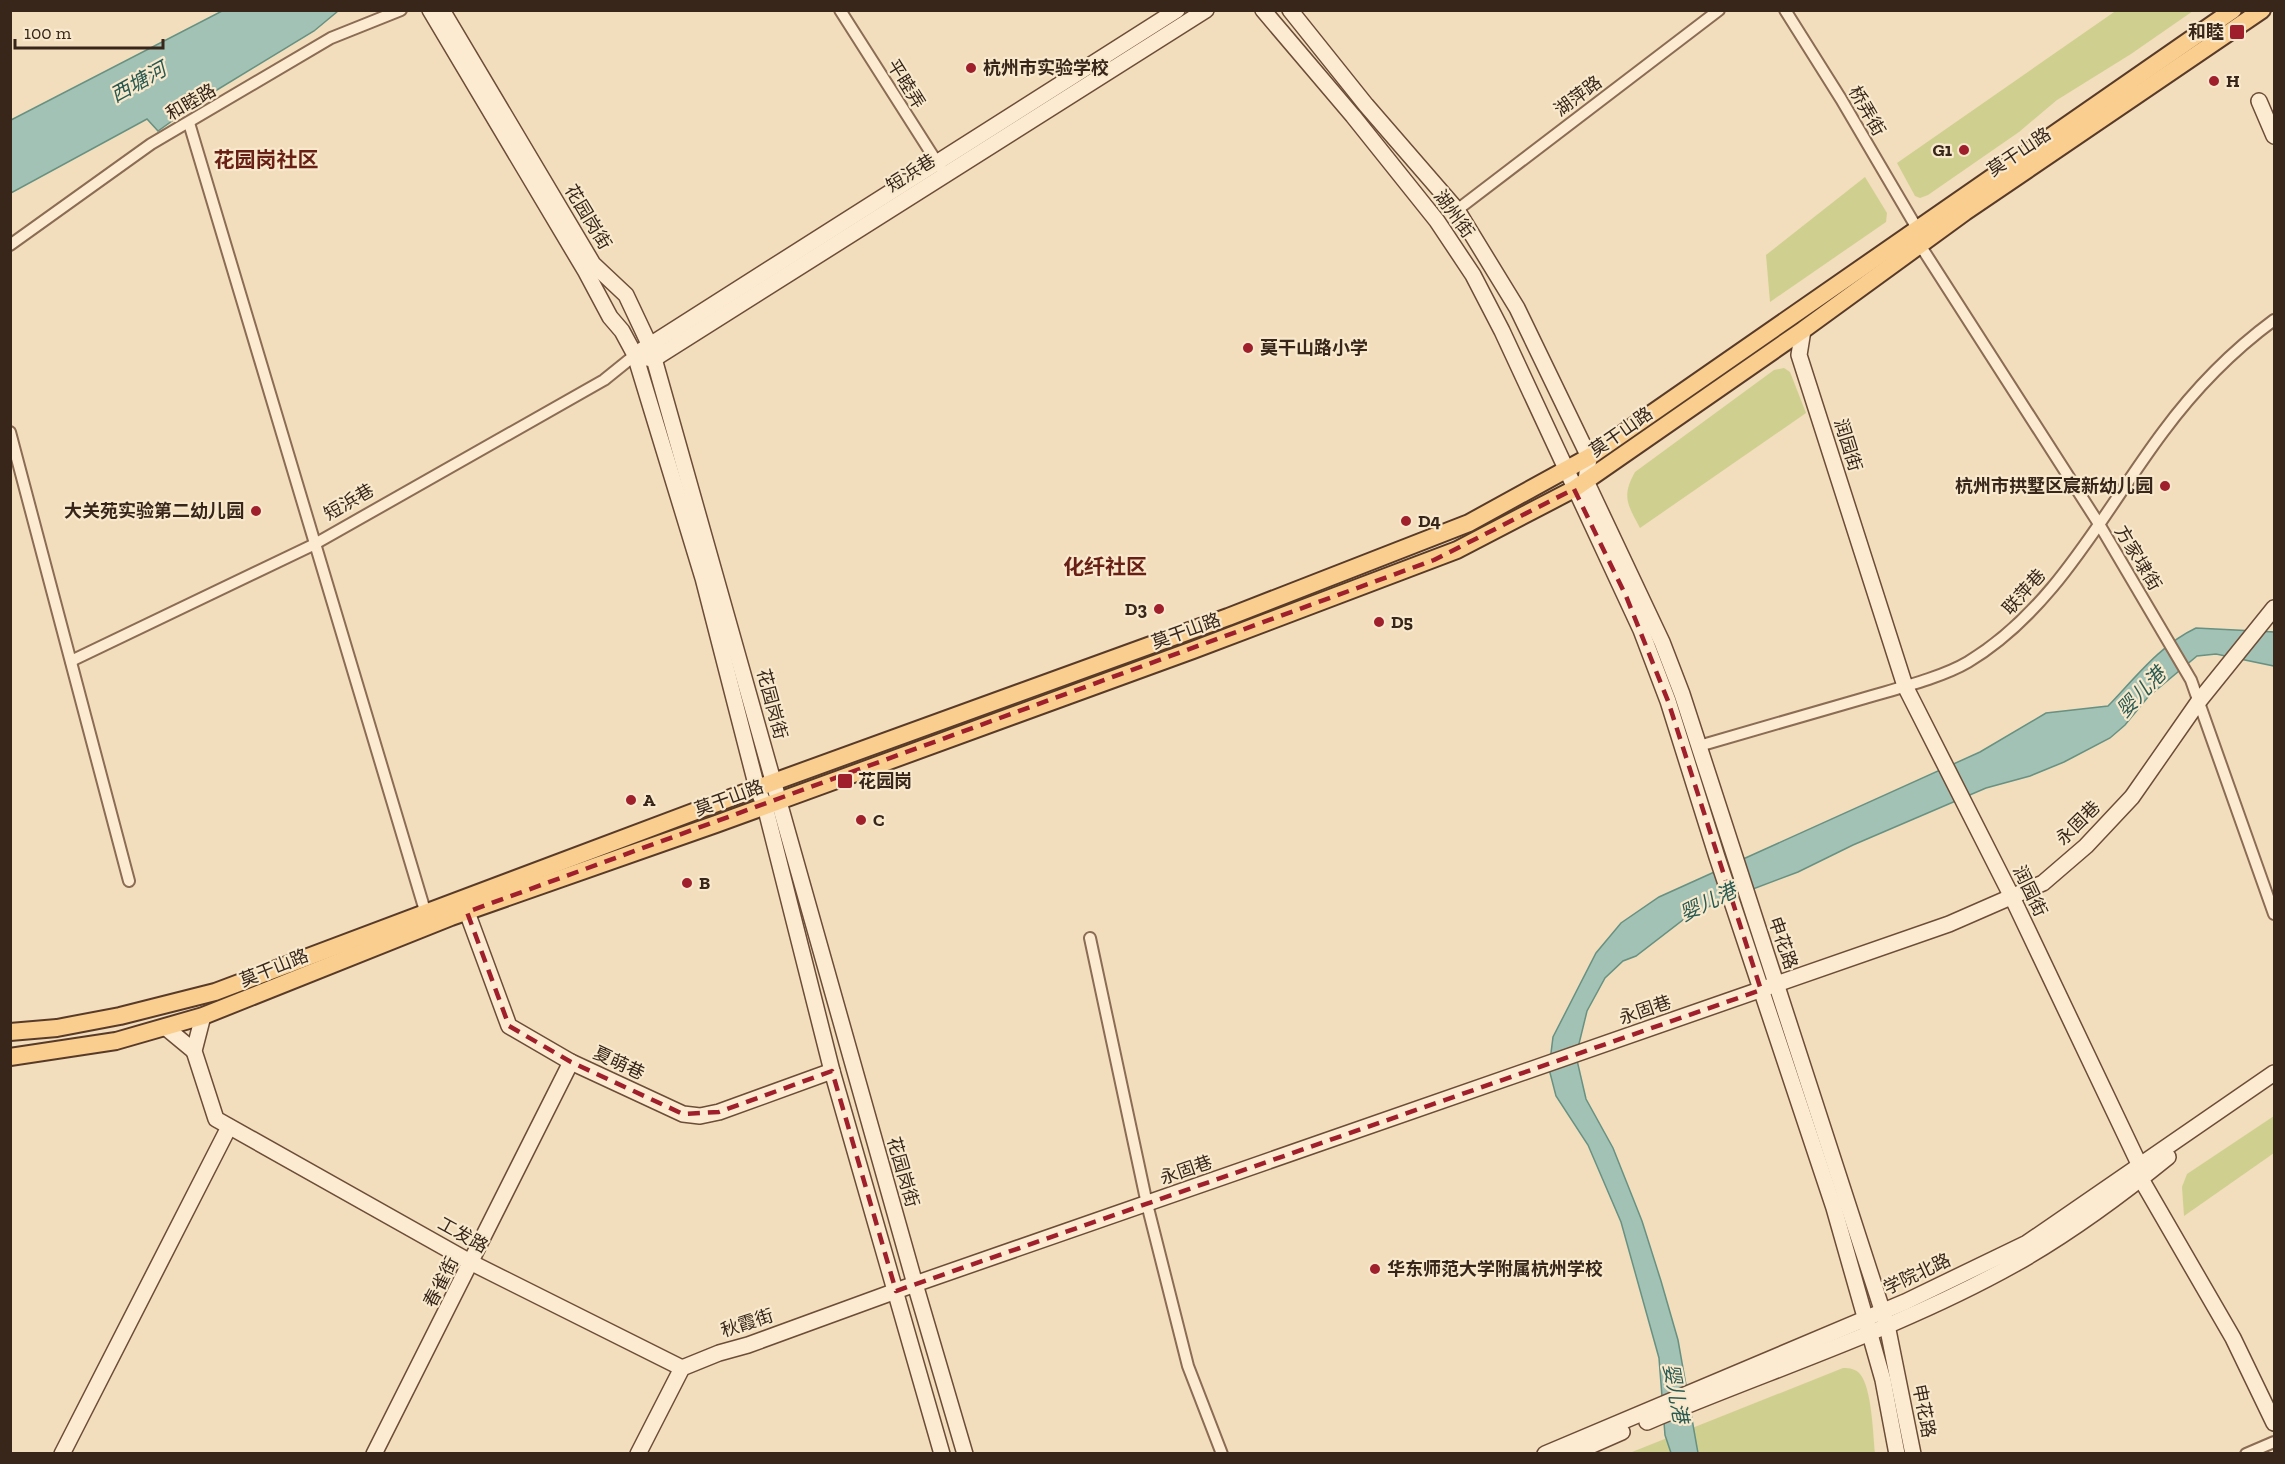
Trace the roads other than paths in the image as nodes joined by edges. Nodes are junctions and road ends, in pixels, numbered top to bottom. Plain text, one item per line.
1 (402, 10) edge
2 (430, 10) edge
3 (442, 10) edge
4 (840, 10) edge
5 (1177, 10) edge
6 (1206, 10) edge
7 (1263, 10) edge
8 (1290, 10) edge
9 (1719, 10) edge
10 (1785, 10) edge
11 (2233, 10) edge
12 (2262, 10) edge
13 (2259, 100) dead end
14 (189, 123) junction
15 (2274, 136) edge
16 (940, 168) junction
17 (1456, 210) junction
18 (1919, 238) junction
19 (10, 245) edge
20 (590, 268) junction
21 (2274, 320) edge
22 (1803, 330) junction
23 (1778, 347) junction
24 (652, 352) junction
25 (635, 355) junction
26 (1799, 355) junction
27 (10, 432) edge
28 (1589, 457) junction
29 (1565, 471) junction
30 (1580, 485) junction
31 (2099, 524) junction
32 (313, 545) junction
33 (2274, 608) edge
34 (71, 661) junction
35 (1905, 686) junction
36 (2199, 701) junction
37 (1699, 746) junction
38 (765, 786) junction
39 (772, 803) junction
40 (1724, 855) junction
41 (129, 881) dead end
42 (2012, 897) junction
43 (1740, 899) junction
44 (466, 912) junction
45 (426, 914) junction
46 (2274, 914) edge
47 (1090, 938) dead end
48 (1776, 983) junction
49 (1761, 990) junction
50 (203, 1016) junction
51 (165, 1027) junction
52 (10, 1032) edge
53 (195, 1051) junction
54 (10, 1057) edge
55 (571, 1062) junction
56 (832, 1071) junction
57 (2274, 1073) edge
58 (2274, 1085) edge
59 (229, 1127) junction
60 (2141, 1172) junction
61 (1147, 1204) junction
62 (472, 1263) junction
63 (915, 1284) junction
64 (896, 1291) junction
65 (1885, 1318) junction
66 (1868, 1325) junction
67 (682, 1368) junction
68 (1654, 1413) junction
69 (2274, 1423) edge
70 (2274, 1442) edge
71 (62, 1454) edge
72 (374, 1454) edge
73 (638, 1454) edge
74 (942, 1454) edge
75 (965, 1454) edge
76 (1222, 1454) edge
77 (1545, 1454) edge
78 (1572, 1454) edge
79 (1897, 1454) edge
80 (1913, 1454) edge
81 (2246, 1454) edge

1 - 14 street, 和睦路
2 - 20 street, 花园岗街
3 - 20 street, 花园岗街
4 - 16 street, 平睦弄
5 - 16 street, 短浜巷
6 - 16 street, 短浜巷
7 - 29 street, 湖州街
8 - 17 street, 湖州街
9 - 17 street, 湖萍路
10 - 18 street, 桥弄街
11 - 18 main road, 莫干山路
12 - 18 main road, 莫干山路
13 - 15 street
14 - 19 street, 和睦路
14 - 32 street
16 - 24 street, 短浜巷
17 - 28 street, 湖州街
18 - 22 main road, 莫干山路
18 - 28 main road, 莫干山路
18 - 31 street, 方家埭街
20 - 24 street, 花园岗街
20 - 25 street, 花园岗街
21 - 31 street, 联萍巷
22 - 23 main road, 莫干山路
22 - 26 street, 润园街
23 - 26 street
23 - 30 main road, 莫干山路
24 - 25 street
24 - 38 street, 花园岗街
25 - 32 street, 短浜巷
25 - 38 street, 花园岗街
26 - 35 street, 润园街
27 - 34 street
28 - 29 main road, 莫干山路
28 - 30 street
29 - 30 street, 申花路
29 - 38 main road, 莫干山路
30 - 37 street, 申花路
30 - 39 main road, 莫干山路
30 - 40 street, 申花路
31 - 35 street, 联萍巷
31 - 36 street, 方家埭街
32 - 34 street, 短浜巷
32 - 45 street
33 - 36 street, 永固巷
34 - 41 street
35 - 37 street, 联萍巷
35 - 42 street, 润园街
36 - 42 street, 永固巷
36 - 46 street, 方家埭街
37 - 40 street, 申花路
38 - 39 street, 花园岗街
38 - 45 main road, 莫干山路
39 - 44 main road, 莫干山路
39 - 56 street, 花园岗街
39 - 63 street, 花园岗街
40 - 43 street, 申花路
42 - 48 street, 永固巷
42 - 60 street, 润园街
43 - 48 street, 申花路
43 - 49 street, 申花路
44 - 50 main road, 莫干山路
44 - 55 street, 夏萌巷
45 - 52 main road, 莫干山路
47 - 61 street
48 - 49 street, 永固巷
48 - 65 street, 申花路
49 - 61 street, 永固巷
49 - 66 street, 申花路
50 - 51 main road, 莫干山路
50 - 53 street
51 - 53 street
51 - 54 main road, 莫干山路
53 - 59 street, 工发路
55 - 56 street, 夏萌巷
55 - 62 street, 春雀街
56 - 64 street, 花园岗街
57 - 60 street, 学院北路
58 - 60 street, 学院北路
59 - 62 street, 工发路
59 - 71 street
60 - 65 street, 学院北路
60 - 69 street, 润园街
61 - 63 street, 永固巷
61 - 76 street
62 - 67 street, 工发路
62 - 72 street, 春雀街
63 - 64 street, 秋霞街
63 - 75 street, 花园岗街
64 - 67 street, 秋霞街
64 - 74 street, 花园岗街
65 - 66 street, 学院北路
65 - 80 street, 申花路
66 - 68 street, 学院北路
66 - 68 street, 学院北路
66 - 79 street, 申花路
67 - 73 street
68 - 77 street, 学院北路
68 - 78 street, 学院北路
70 - 81 street

